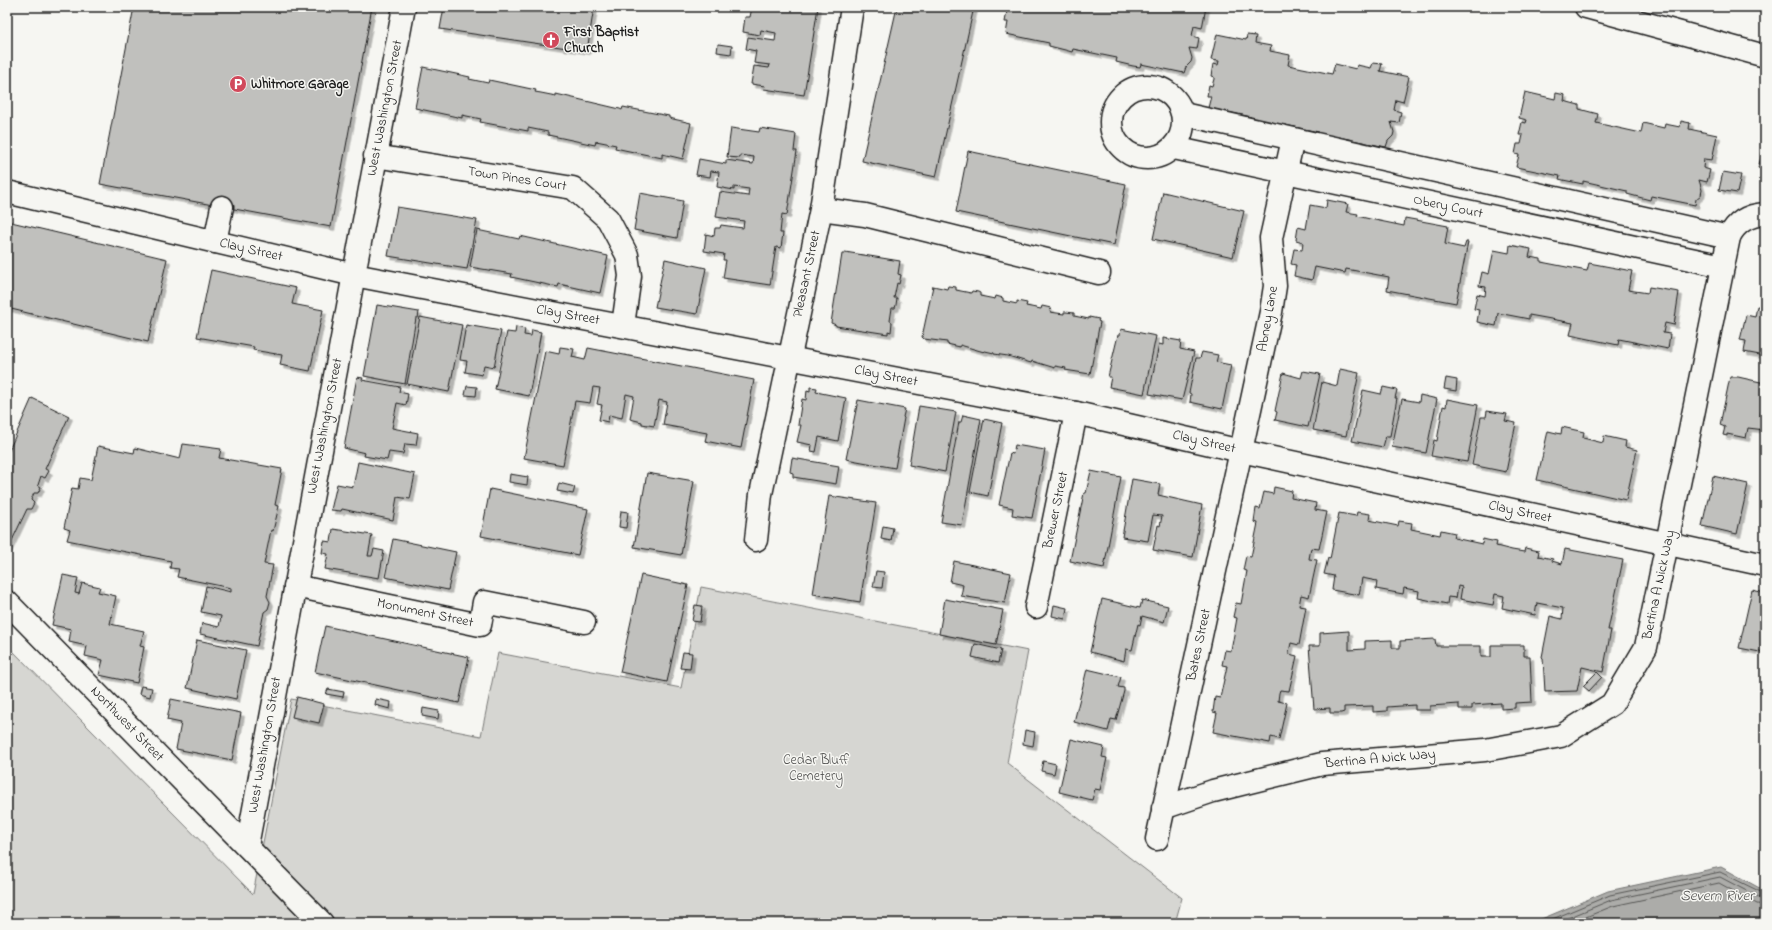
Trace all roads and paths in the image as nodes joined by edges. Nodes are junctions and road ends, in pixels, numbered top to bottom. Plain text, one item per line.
1 (404, 7) edge
2 (852, 7) edge
3 (1586, 7) edge
4 (1765, 56) edge
5 (1183, 114) junction
6 (1293, 139) junction
7 (1174, 148) junction
8 (375, 156) junction
9 (1286, 172) junction
10 (7, 192) edge
11 (222, 207) dead end
12 (821, 208) junction
13 (1765, 214) edge
14 (1729, 237) junction
15 (215, 242) junction
16 (1723, 266) junction
17 (1099, 273) dead end
18 (354, 275) junction
19 (623, 325) junction
20 (789, 358) junction
21 (1076, 413) junction
22 (1241, 451) junction
23 (756, 540) dead end
24 (1667, 544) junction
25 (1765, 565) edge
26 (295, 586) junction
27 (7, 602) edge
28 (1036, 607) dead end
29 (584, 622) dead end
30 (1164, 808) junction
31 (1157, 839) dead end
32 (247, 846) junction
33 (322, 923) edge

1 - 8 street, West Washington Street
2 - 12 street, Pleasant Street
3 - 4 street
5 - 6 street
5 - 7 street
5 - 7 street
6 - 9 street, Abney Lane
6 - 14 street
7 - 9 street, Obery Court
8 - 18 street, West Washington Street
8 - 19 street, Town Pines Court
9 - 16 street, Obery Court
9 - 22 street, Abney Lane
10 - 15 street, Clay Street
11 - 15 street
12 - 17 street
12 - 20 street, Pleasant Street
13 - 14 street
14 - 16 street, Bertina A Nick Way
15 - 18 street, Clay Street
16 - 24 street, Bertina A Nick Way
18 - 19 street, Clay Street
18 - 26 street, West Washington Street
19 - 20 street, Clay Street
20 - 21 street, Clay Street
20 - 23 street, Pleasant Street
21 - 22 street, Clay Street
21 - 28 street, Brewer Street
22 - 24 street, Clay Street
22 - 30 street, Bates Street
24 - 25 street, Clay Street
24 - 30 street, Bertina A Nick Way
26 - 29 street, Monument Street
26 - 32 street, West Washington Street
27 - 32 street, Northwest Street
30 - 31 street, Bates Street
32 - 33 street, Northwest Street

